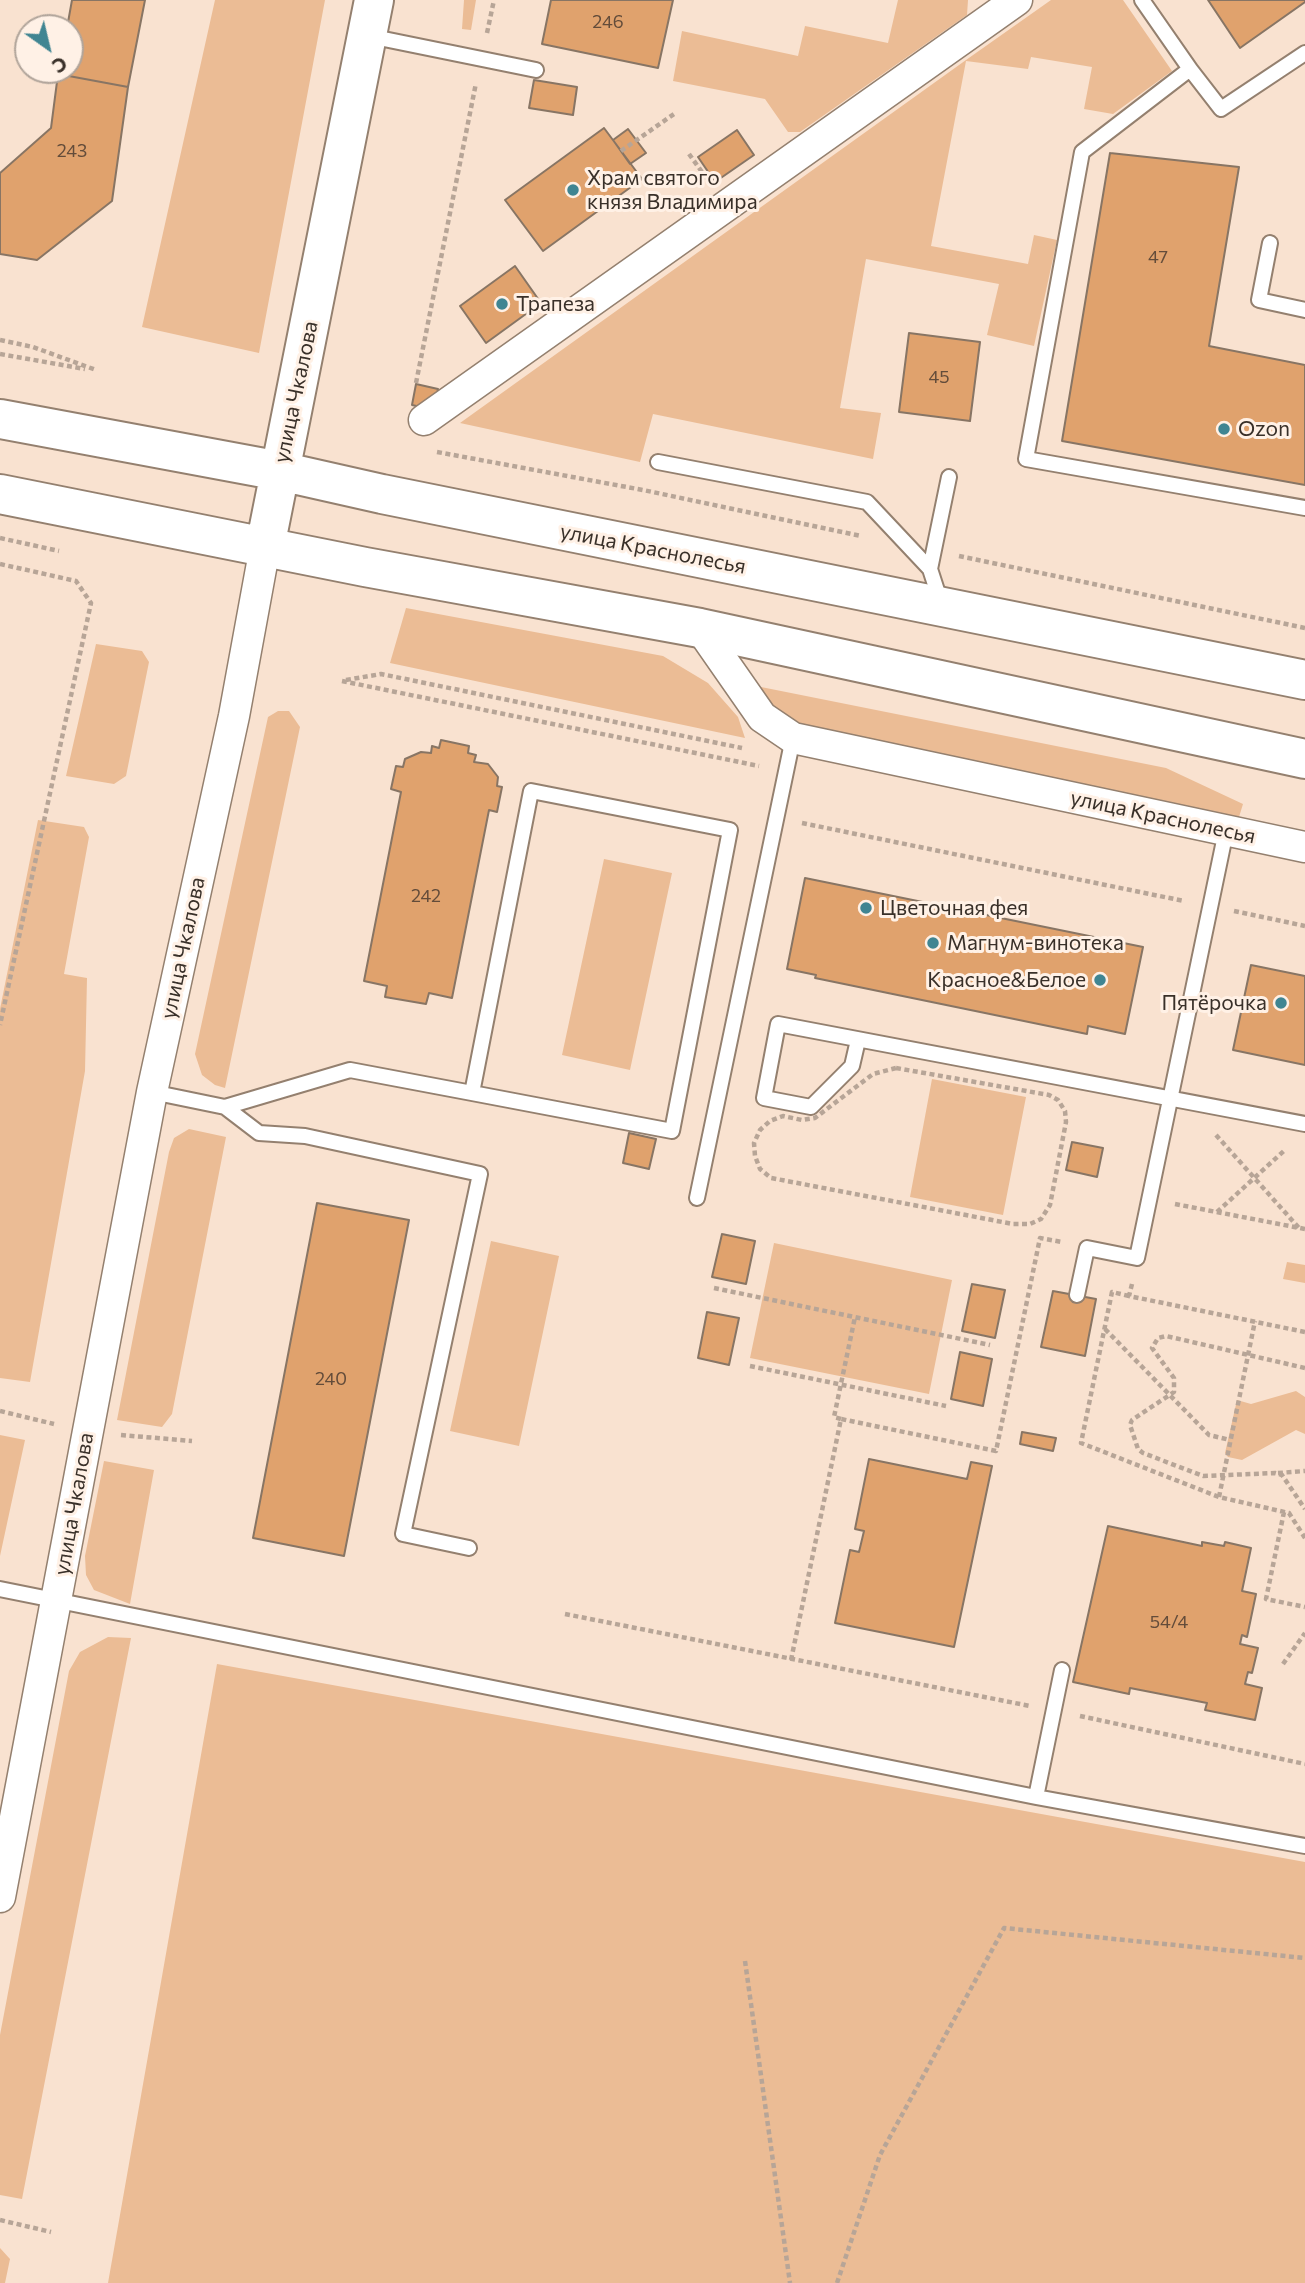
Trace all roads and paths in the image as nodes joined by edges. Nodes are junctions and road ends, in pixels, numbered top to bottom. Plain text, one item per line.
1 (494, 0) edge
2 (1017, 0) edge
3 (1142, 0) edge
4 (370, 18) edge
5 (1305, 53) edge
6 (482, 58) junction
7 (1190, 69) junction
8 (536, 70) dead end
9 (674, 114) dead end
10 (621, 151) dead end
11 (1270, 243) dead end
12 (1305, 310) edge
13 (0, 340) edge
14 (0, 354) edge
15 (419, 407) joint
16 (0, 419) edge
17 (426, 450) dead end
18 (658, 462) dead end
19 (280, 471) junction
20 (949, 477) dead end
21 (0, 494) edge
22 (1305, 508) edge
23 (0, 538) edge
24 (908, 545) junction
25 (265, 547) junction
26 (59, 551) dead end
27 (933, 551) junction
28 (0, 564) edge
29 (930, 569) junction
30 (943, 607) junction
31 (700, 628) junction
32 (1305, 628) edge
33 (381, 674) dead end
34 (1305, 680) edge
35 (342, 681) dead end
36 (793, 738) junction
37 (1305, 759) edge
38 (776, 818) junction
39 (1226, 831) junction
40 (1305, 847) edge
41 (1210, 906) junction
42 (1305, 926) edge
43 (0, 1025) edge
44 (858, 1040) junction
45 (152, 1092) junction
46 (472, 1093) junction
47 (1049, 1096) joint
48 (1170, 1099) junction
49 (1187, 1102) junction
50 (225, 1107) junction
51 (1305, 1124) edge
52 (1295, 1141) dead end
53 (1255, 1178) junction
54 (697, 1198) dead end
55 (1149, 1200) junction
56 (1217, 1212) junction
57 (1302, 1229) edge
58 (1087, 1248) junction
59 (1137, 1258) junction
60 (714, 1288) dead end
61 (1077, 1295) dead end
62 (1129, 1296) junction
63 (855, 1317) junction
64 (1255, 1321) junction
65 (1105, 1329) junction
66 (1305, 1332) edge
67 (990, 1345) dead end
68 (1248, 1354) junction
69 (750, 1366) dead end
70 (1305, 1368) edge
71 (841, 1385) junction
72 (1171, 1396) junction
73 (946, 1406) dead end
74 (841, 1419) junction
75 (1230, 1440) junction
76 (1305, 1471) edge
77 (1275, 1473) junction
78 (1223, 1476) junction
79 (1219, 1497) junction
80 (1305, 1509) edge
81 (1284, 1512) junction
82 (1305, 1538) edge
83 (469, 1548) dead end
84 (0, 1589) edge
85 (56, 1600) junction
86 (1305, 1607) edge
87 (565, 1614) dead end
88 (1305, 1633) edge
89 (791, 1660) junction
90 (1283, 1664) dead end
91 (1062, 1670) dead end
92 (1052, 1710) junction
93 (1305, 1764) edge
94 (1035, 1797) junction
95 (1305, 1846) edge
96 (0, 1897) edge
97 (1305, 1958) edge
98 (745, 1961) dead end
99 (0, 2220) edge
100 (51, 2232) dead end
101 (790, 2283) edge
102 (837, 2283) edge

1 - 6 path
2 - 15 street
3 - 7 lane
4 - 6 lane
4 - 19 street, улица Чкалова
5 - 7 lane
6 - 8 lane
6 - 15 path
7 - 22 lane
9 - 10 path
11 - 12 lane
13 - 14 path
16 - 19 street, улица Краснолесья
17 - 24 path
18 - 24 lane
19 - 25 street, улица Чкалова
19 - 30 street, улица Краснолесья
20 - 27 lane
21 - 25 street
23 - 26 path
24 - 29 lane
25 - 31 street
25 - 45 street, улица Чкалова
27 - 29 lane
27 - 32 path
28 - 43 path
29 - 30 lane
30 - 34 street, улица Краснолесья
31 - 36 street, улица Краснолесья
31 - 37 street
33 - 35 path
36 - 38 lane
36 - 39 street, улица Краснолесья
38 - 41 path
38 - 54 lane
39 - 40 street, улица Краснолесья
39 - 41 lane
41 - 42 path
41 - 48 lane
44 - 44 lane
44 - 48 lane
45 - 50 lane
45 - 85 street, улица Чкалова
46 - 46 lane
46 - 50 lane
47 - 47 path
48 - 49 lane
48 - 55 lane
49 - 51 lane
49 - 53 path
50 - 83 lane
52 - 53 path
53 - 56 path
53 - 57 path
55 - 56 path
55 - 59 lane
56 - 57 path
58 - 59 lane
58 - 61 lane
58 - 74 path
59 - 62 path
60 - 63 path
62 - 64 path
62 - 65 path
63 - 67 path
63 - 71 path
64 - 66 path
64 - 68 path
65 - 72 path
65 - 79 path
68 - 70 path
68 - 72 path
68 - 75 path
69 - 71 path
71 - 73 path
71 - 74 path
72 - 75 path
72 - 78 path
74 - 89 path
75 - 78 path
76 - 77 path
77 - 78 path
77 - 80 path
78 - 79 path
79 - 81 path
81 - 82 path
81 - 86 path
84 - 85 lane
85 - 94 lane
85 - 96 street, улица Чкалова
87 - 89 path
88 - 90 path
89 - 92 path
91 - 92 lane
92 - 93 path
92 - 94 lane
94 - 95 lane
97 - 102 path
98 - 101 path
99 - 100 path

